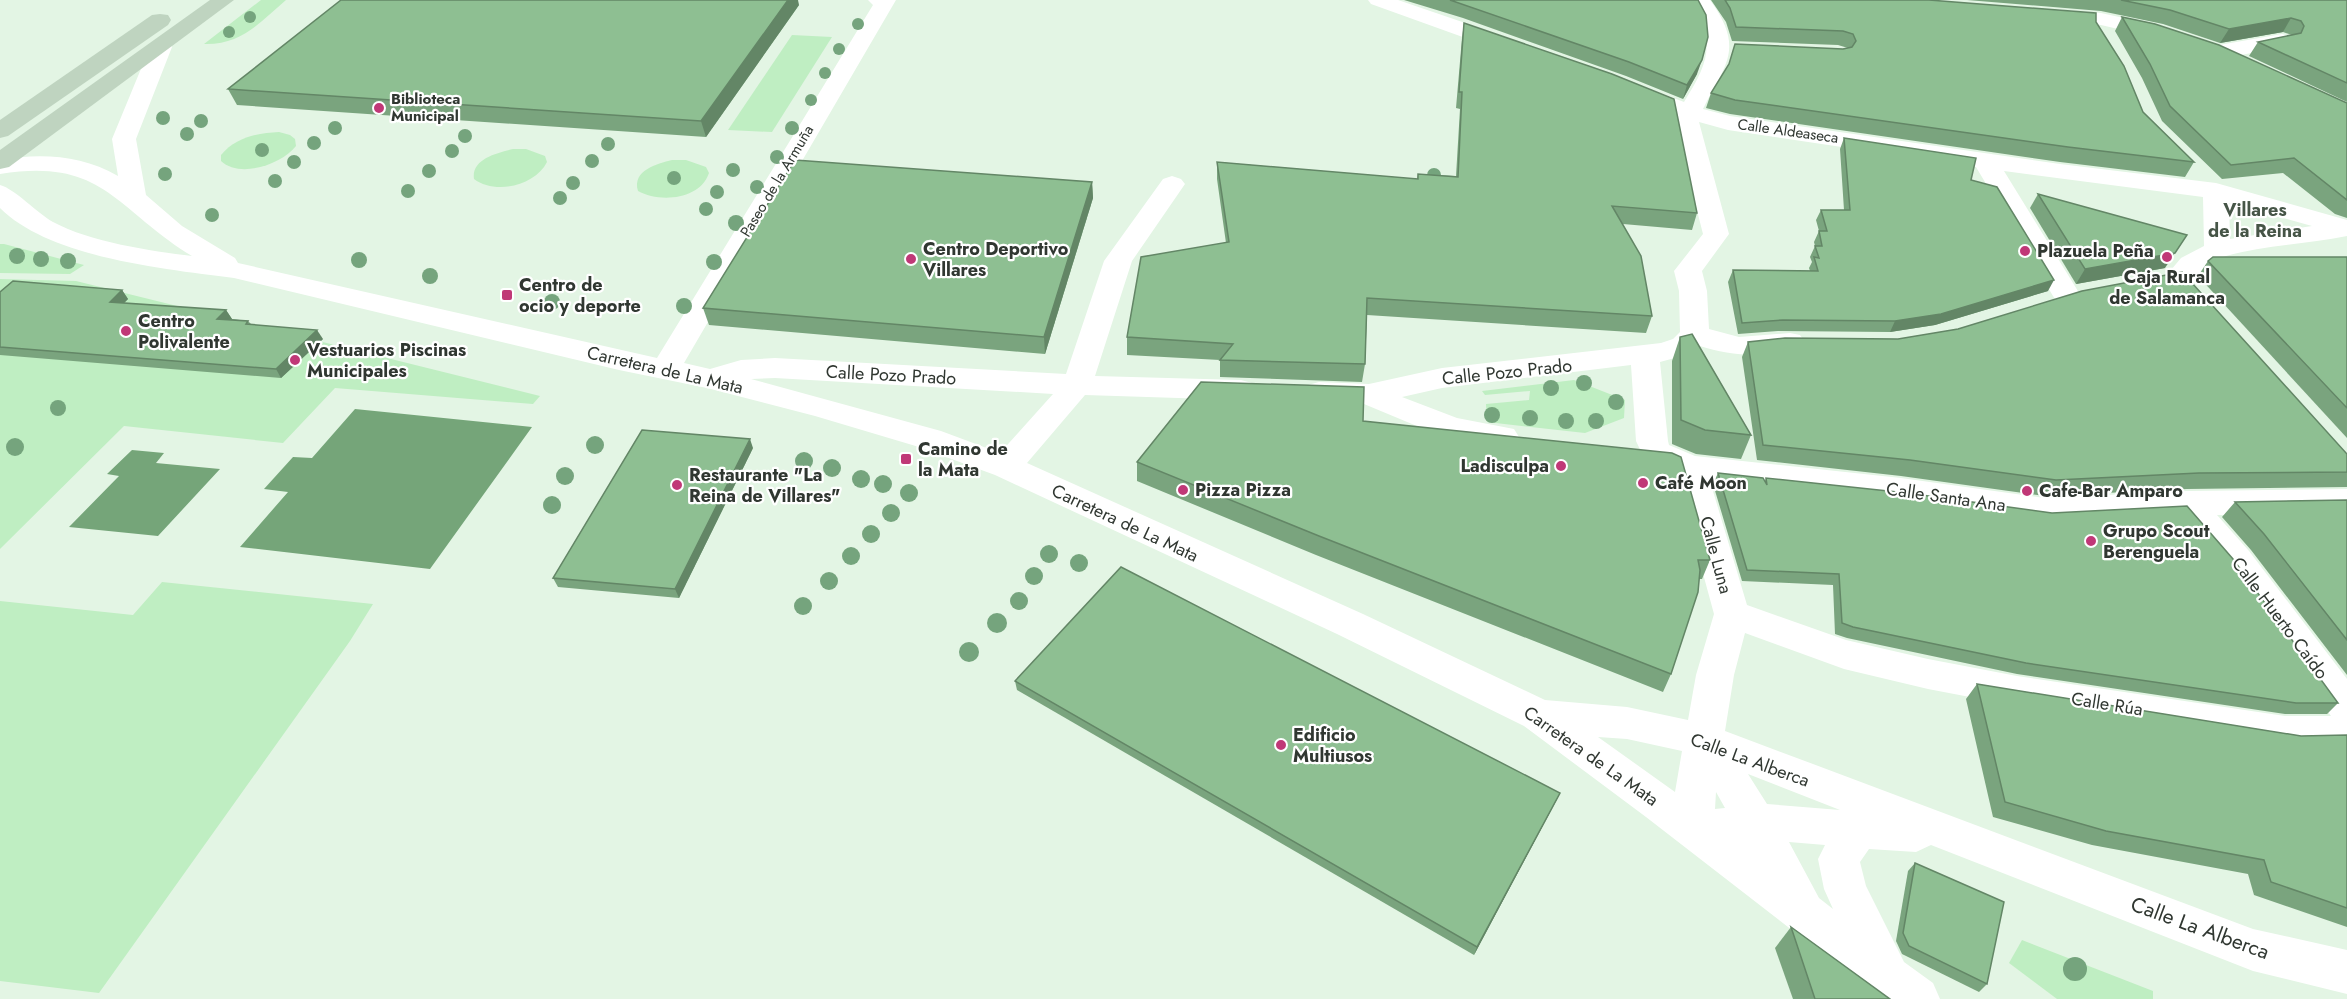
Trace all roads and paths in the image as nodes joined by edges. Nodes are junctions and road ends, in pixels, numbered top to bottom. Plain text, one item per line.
1 (189, 0) edge
2 (197, 0) edge
3 (224, 0) edge
4 (878, 0) edge
5 (1378, 0) edge
6 (1699, 0) edge
7 (2112, 7) edge
8 (2029, 13) edge
9 (2176, 38) edge
10 (2282, 40) edge
11 (2108, 44) edge
12 (2198, 45) edge
13 (161, 47) junction
14 (1721, 49) junction
15 (1744, 50) edge
16 (1527, 52) edge
17 (2219, 52) junction
18 (2251, 67) edge
19 (1617, 83) edge
20 (1688, 112) junction
21 (0, 131) edge
22 (0, 156) edge
23 (1984, 159) junction
24 (0, 162) edge
25 (2190, 164) edge
26 (0, 167) edge
27 (1172, 184) dead end
28 (2216, 191) junction
29 (0, 192) edge
30 (134, 199) junction
31 (0, 228) edge
32 (45, 228) junction
33 (2347, 228) edge
34 (2217, 249) junction
35 (234, 270) junction
36 (2181, 278) edge
37 (2097, 291) edge
38 (1695, 334) junction
39 (1811, 342) edge
40 (1645, 354) junction
41 (665, 370) junction
42 (707, 378) junction
43 (1077, 385) junction
44 (1369, 394) junction
45 (1527, 440) edge
46 (1621, 448) edge
47 (1656, 452) junction
48 (1006, 467) junction
49 (1690, 467) junction
50 (2347, 501) edge
51 (2187, 503) junction
52 (1732, 614) junction
53 (2347, 708) edge
54 (1538, 716) junction
55 (2347, 732) edge
56 (1705, 740) junction
57 (1757, 823) junction
58 (1859, 828) junction
59 (1693, 829) junction
60 (1954, 837) junction
61 (1804, 914) junction
62 (2347, 972) edge
63 (1903, 989) edge

1 - 21 street
2 - 22 street
3 - 13 street
4 - 41 street, Paseo de la Armuña
5 - 16 street
6 - 14 street
7 - 8 street
7 - 9 street
7 - 11 street
10 - 17 street
12 - 17 street
13 - 24 street
13 - 30 street
14 - 15 street
14 - 20 street
17 - 18 street
19 - 20 street, Calle Aldeaseca
20 - 23 street, Calle Aldeaseca
20 - 38 street
23 - 28 street, Calle Aldeaseca
23 - 37 street
25 - 28 street
26 - 30 street, Carretera de La Mata
27 - 43 street
28 - 33 street, Calle Aldeaseca
28 - 34 street
29 - 32 street, Carretera de La Mata
30 - 35 street, Carretera de La Mata
31 - 32 street, Carretera de La Mata
32 - 35 street, Carretera de La Mata
33 - 34 street
34 - 36 street
35 - 41 street, Carretera de La Mata
38 - 39 street
38 - 40 street, Calle Pozo Prado
40 - 44 street, Calle Pozo Prado
40 - 47 street
41 - 42 street, Carretera de La Mata
42 - 43 street, Calle Pozo Prado
42 - 48 street, Carretera de La Mata
43 - 44 street, Calle Pozo Prado
43 - 48 street
44 - 45 street, Calle Pozo Prado
46 - 47 street
47 - 49 street
48 - 54 street, Carretera de La Mata
49 - 51 street, Calle Santa Ana
49 - 52 street, Calle Luna
50 - 51 street, Calle Santa Ana
51 - 53 street, Calle Huerto Caído
52 - 55 street, Calle Rúa
52 - 56 street, Calle Luna
54 - 56 street, Calle La Alberca
54 - 59 street, Carretera de La Mata
56 - 57 street
56 - 59 street, Calle Luna
56 - 60 street, Calle La Alberca
57 - 58 street, Calle La Alberca
57 - 59 street, Calle La Alberca
57 - 61 street
58 - 60 street, Calle La Alberca
58 - 63 street
59 - 61 street, Carretera de La Mata
60 - 62 street, Calle La Alberca
61 - 63 street, Carretera de La Mata

